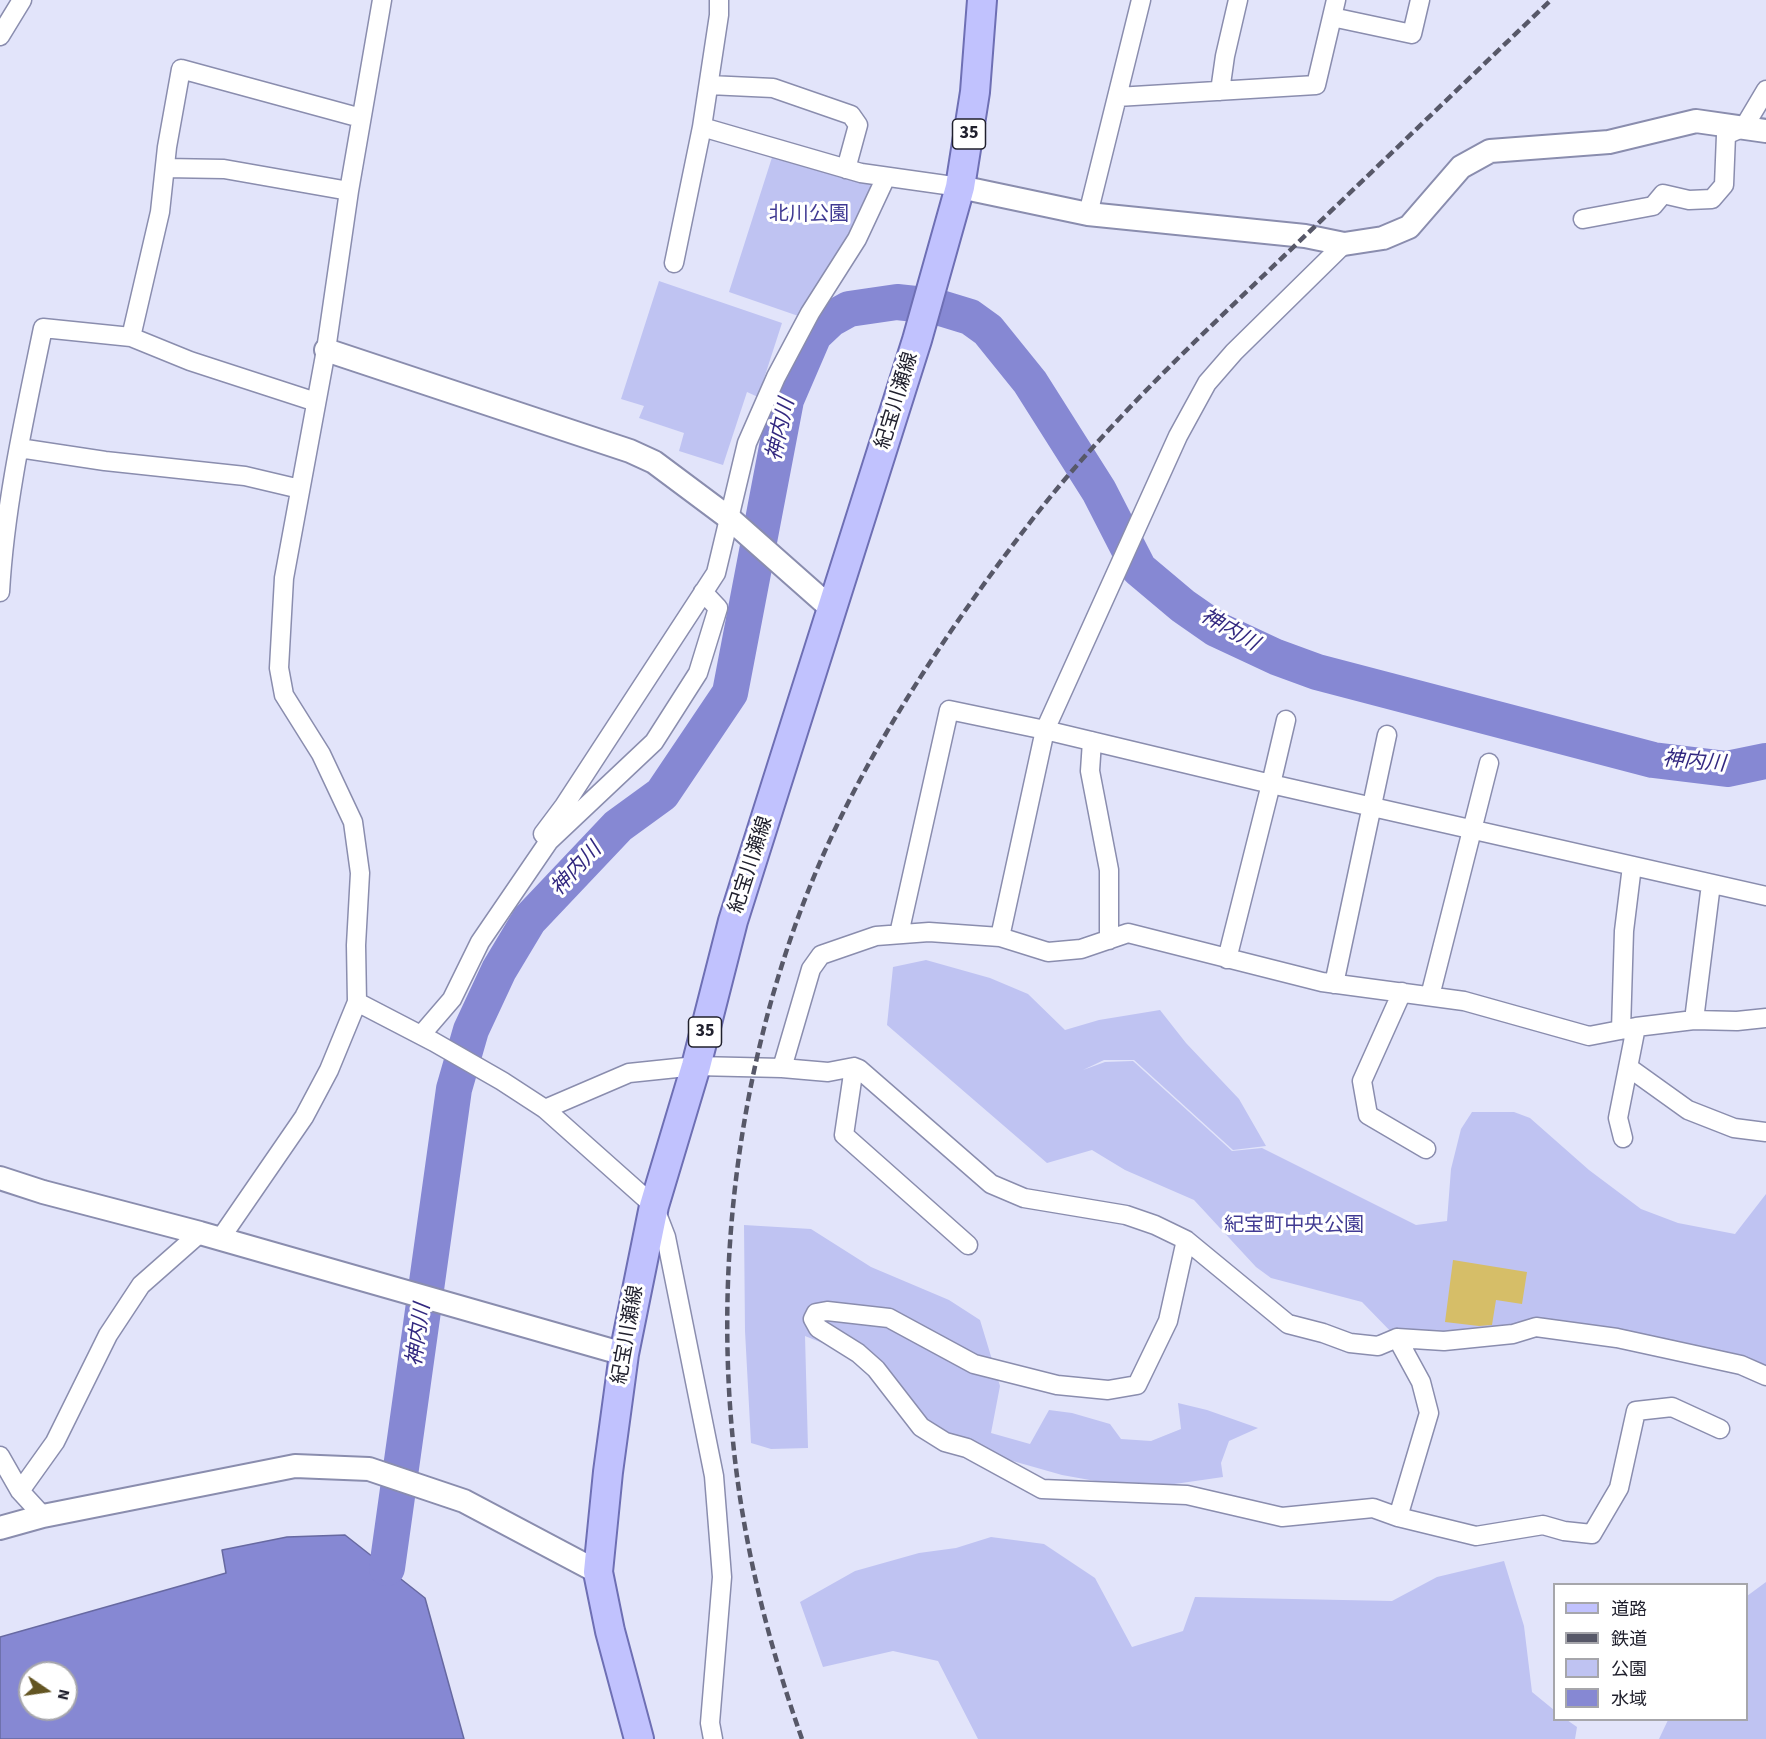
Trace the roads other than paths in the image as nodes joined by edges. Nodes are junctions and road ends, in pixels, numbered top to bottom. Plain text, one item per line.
1 (22, 0) edge
2 (382, 0) edge
3 (719, 0) edge
4 (982, 0) edge
5 (1141, 0) edge
6 (1238, 0) edge
7 (1420, 0) edge
8 (1334, 9) edge
9 (0, 36) edge
10 (709, 85) junction
11 (1766, 90) edge
12 (1220, 91) junction
13 (1117, 97) junction
14 (361, 118) junction
15 (702, 127) junction
16 (1755, 129) edge
17 (165, 168) junction
18 (846, 169) junction
19 (886, 177) junction
20 (960, 186) junction
21 (349, 191) junction
22 (1088, 213) junction
23 (1583, 219) dead end
24 (1344, 244) junction
25 (674, 263) dead end
26 (131, 337) junction
27 (326, 350) junction
28 (316, 402) junction
29 (19, 448) junction
30 (300, 489) junction
31 (729, 518) junction
32 (0, 592) edge
33 (703, 592) junction
34 (833, 610) junction
35 (1286, 720) dead end
36 (1045, 730) junction
37 (1388, 735) dead end
38 (1092, 741) junction
39 (1489, 763) dead end
40 (1271, 784) junction
41 (1372, 807) junction
42 (1472, 830) junction
43 (549, 842) junction
44 (1632, 866) junction
45 (1711, 884) junction
46 (1766, 896) edge
47 (899, 934) junction
48 (1000, 937) junction
49 (1109, 940) junction
50 (1227, 959) junction
51 (1334, 984) junction
52 (1402, 992) junction
53 (1430, 996) junction
54 (357, 1002) junction
55 (1766, 1018) edge
56 (1694, 1020) junction
57 (1628, 1029) junction
58 (427, 1038) junction
59 (696, 1066) junction
60 (854, 1067) junction
61 (1628, 1067) junction
62 (782, 1068) junction
63 (545, 1109) junction
64 (1766, 1132) edge
65 (1623, 1138) dead end
66 (1426, 1149) dead end
67 (0, 1178) edge
68 (654, 1206) junction
69 (210, 1236) junction
70 (1186, 1240) junction
71 (968, 1245) dead end
72 (1397, 1338) junction
73 (624, 1353) junction
74 (1766, 1376) edge
75 (1720, 1429) dead end
76 (0, 1456) edge
77 (20, 1491) junction
78 (43, 1516) junction
79 (1398, 1517) junction
80 (0, 1528) edge
81 (598, 1572) junction
82 (639, 1739) edge
83 (713, 1739) edge

1 - 9 street
2 - 14 street
3 - 10 street
4 - 20 main road, 紀宝川瀬線 / 35
5 - 13 street
6 - 12 street
7 - 8 street
8 - 12 street
10 - 15 street
10 - 18 street
11 - 16 street
12 - 13 street
13 - 22 street
14 - 17 street
14 - 21 street
15 - 18 street
15 - 25 street
16 - 23 street
16 - 24 street
17 - 21 street
17 - 26 street
18 - 19 street
19 - 20 street
19 - 31 street
20 - 22 street
20 - 34 main road, 紀宝川瀬線 / 35
21 - 27 street
22 - 24 street
24 - 36 street
26 - 28 street
26 - 29 street
27 - 28 street
27 - 31 street
28 - 30 street
29 - 30 street
29 - 32 street
30 - 54 street
31 - 33 street
31 - 34 street
33 - 43 street
33 - 43 street
34 - 59 main road, 紀宝川瀬線 / 35
35 - 40 street
36 - 38 street
36 - 47 street
36 - 48 street
37 - 41 street
38 - 40 street
38 - 49 street
39 - 42 street
40 - 41 street
40 - 50 street
41 - 42 street
41 - 51 street
42 - 44 street
42 - 53 street
43 - 58 street
44 - 45 street
44 - 57 street
45 - 46 street
45 - 56 street
47 - 48 street
47 - 62 street
48 - 49 street
49 - 50 street
50 - 51 street
51 - 52 street
52 - 53 street
52 - 66 street
53 - 57 street
54 - 58 street
54 - 69 street
55 - 56 street
56 - 57 street
57 - 61 street
58 - 63 street
59 - 62 street
59 - 63 street
59 - 68 main road, 紀宝川瀬線 / 35
60 - 62 street
60 - 70 street
60 - 71 street
61 - 64 street
61 - 65 street
63 - 68 street
67 - 69 street
68 - 73 main road, 紀宝川瀬線 / 35
68 - 83 street
69 - 73 street
69 - 77 street
70 - 72 street
70 - 79 street
72 - 74 street
72 - 79 street
73 - 81 main road, 紀宝川瀬線 / 35
75 - 79 street
76 - 77 street
77 - 78 street
78 - 80 street
78 - 81 street
81 - 82 main road, 紀宝川瀬線 / 35

